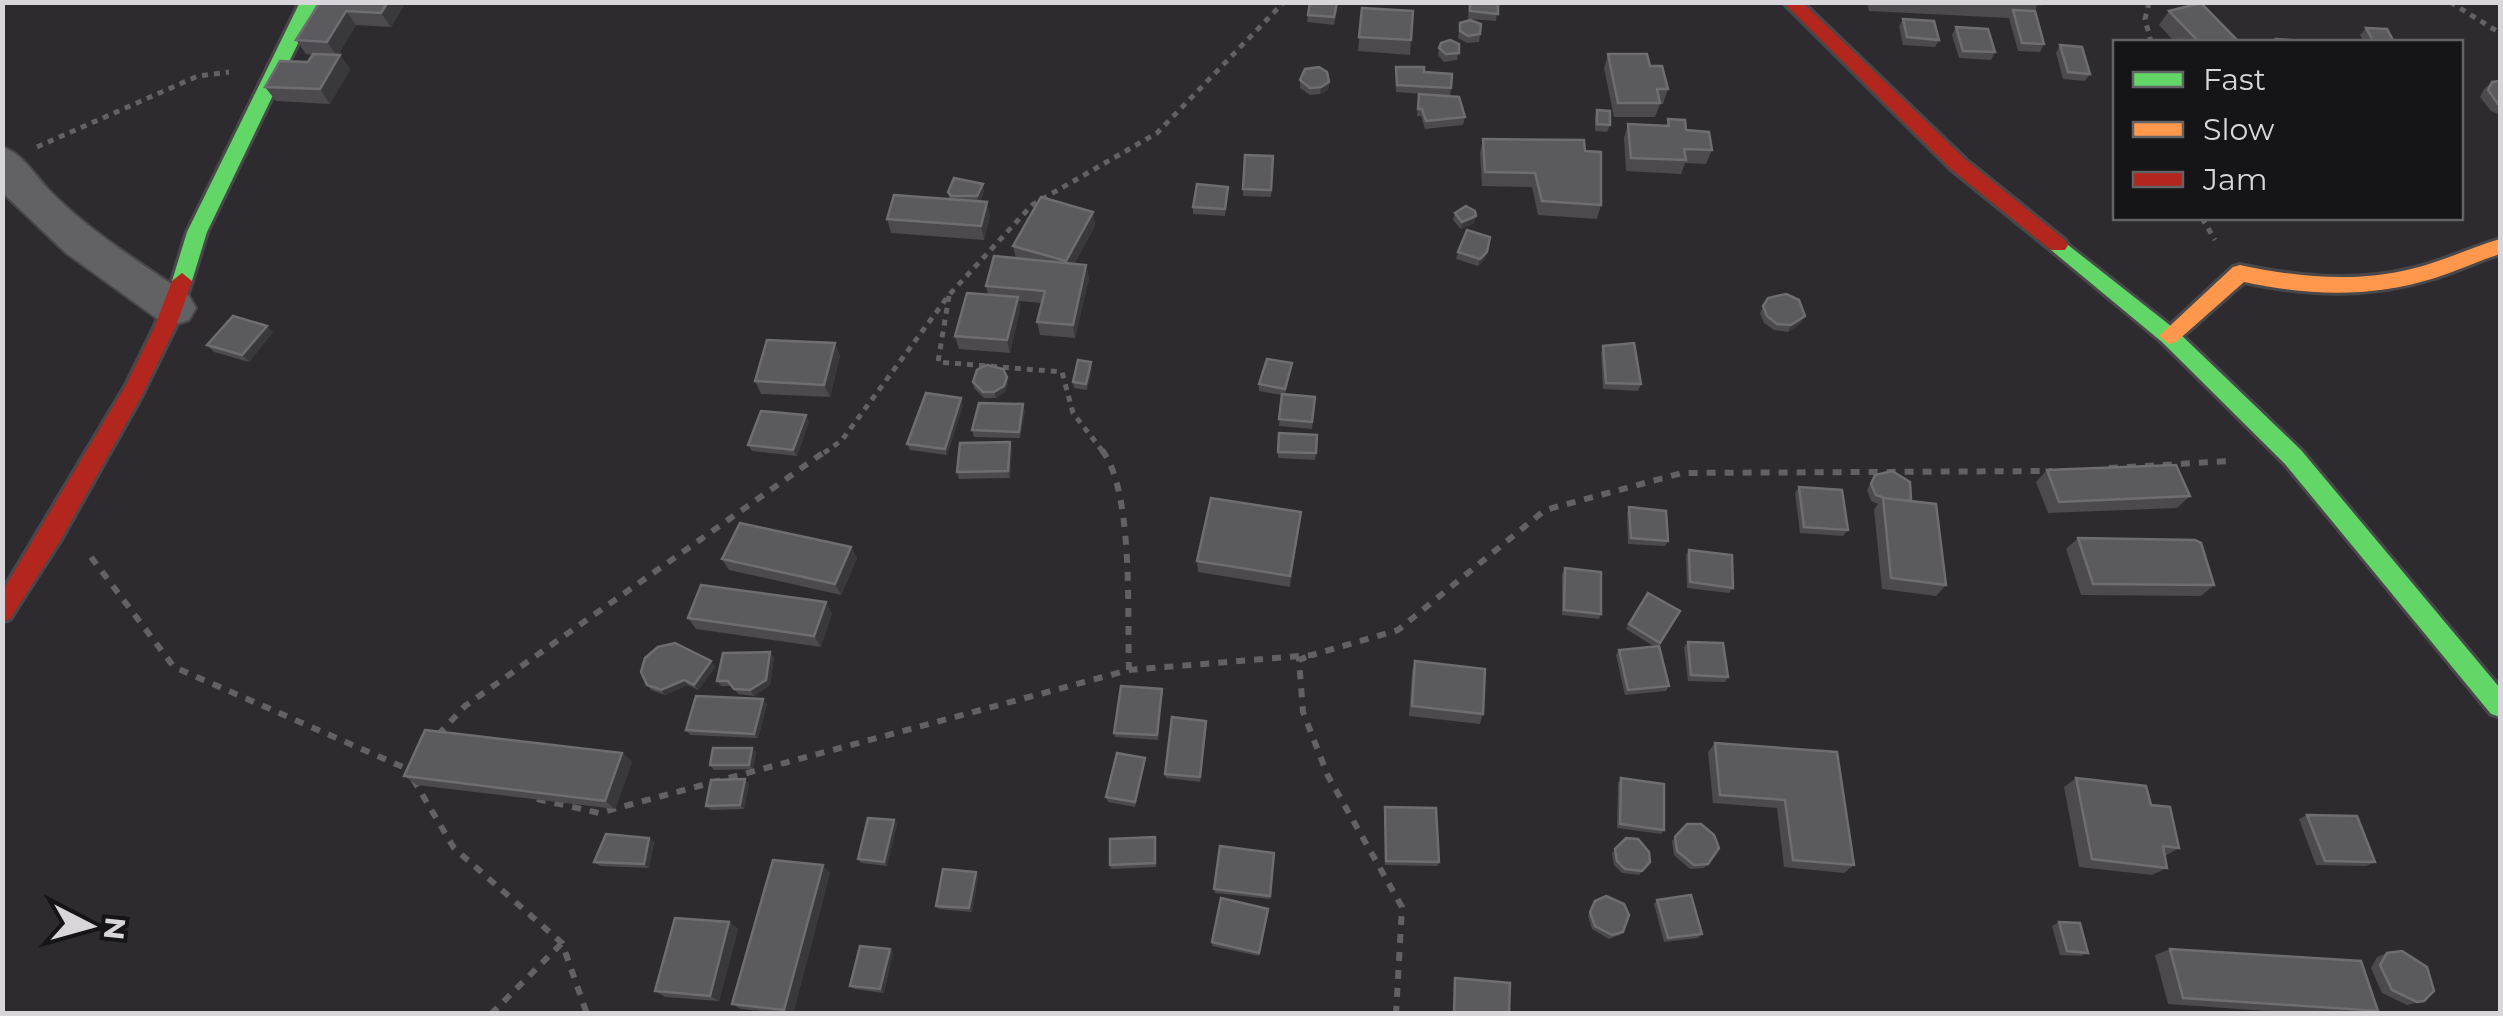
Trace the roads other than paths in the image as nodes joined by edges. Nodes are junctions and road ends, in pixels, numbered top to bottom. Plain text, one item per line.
1 (309, 2) edge
2 (1791, 2) edge
3 (18, 155) edge
4 (2500, 247) edge
5 (174, 308) junction
6 (2168, 336) junction
7 (2, 612) edge
8 (2500, 706) edge

1 - 5 street
2 - 6 street
3 - 5 street
4 - 6 street
5 - 7 street
6 - 8 street

